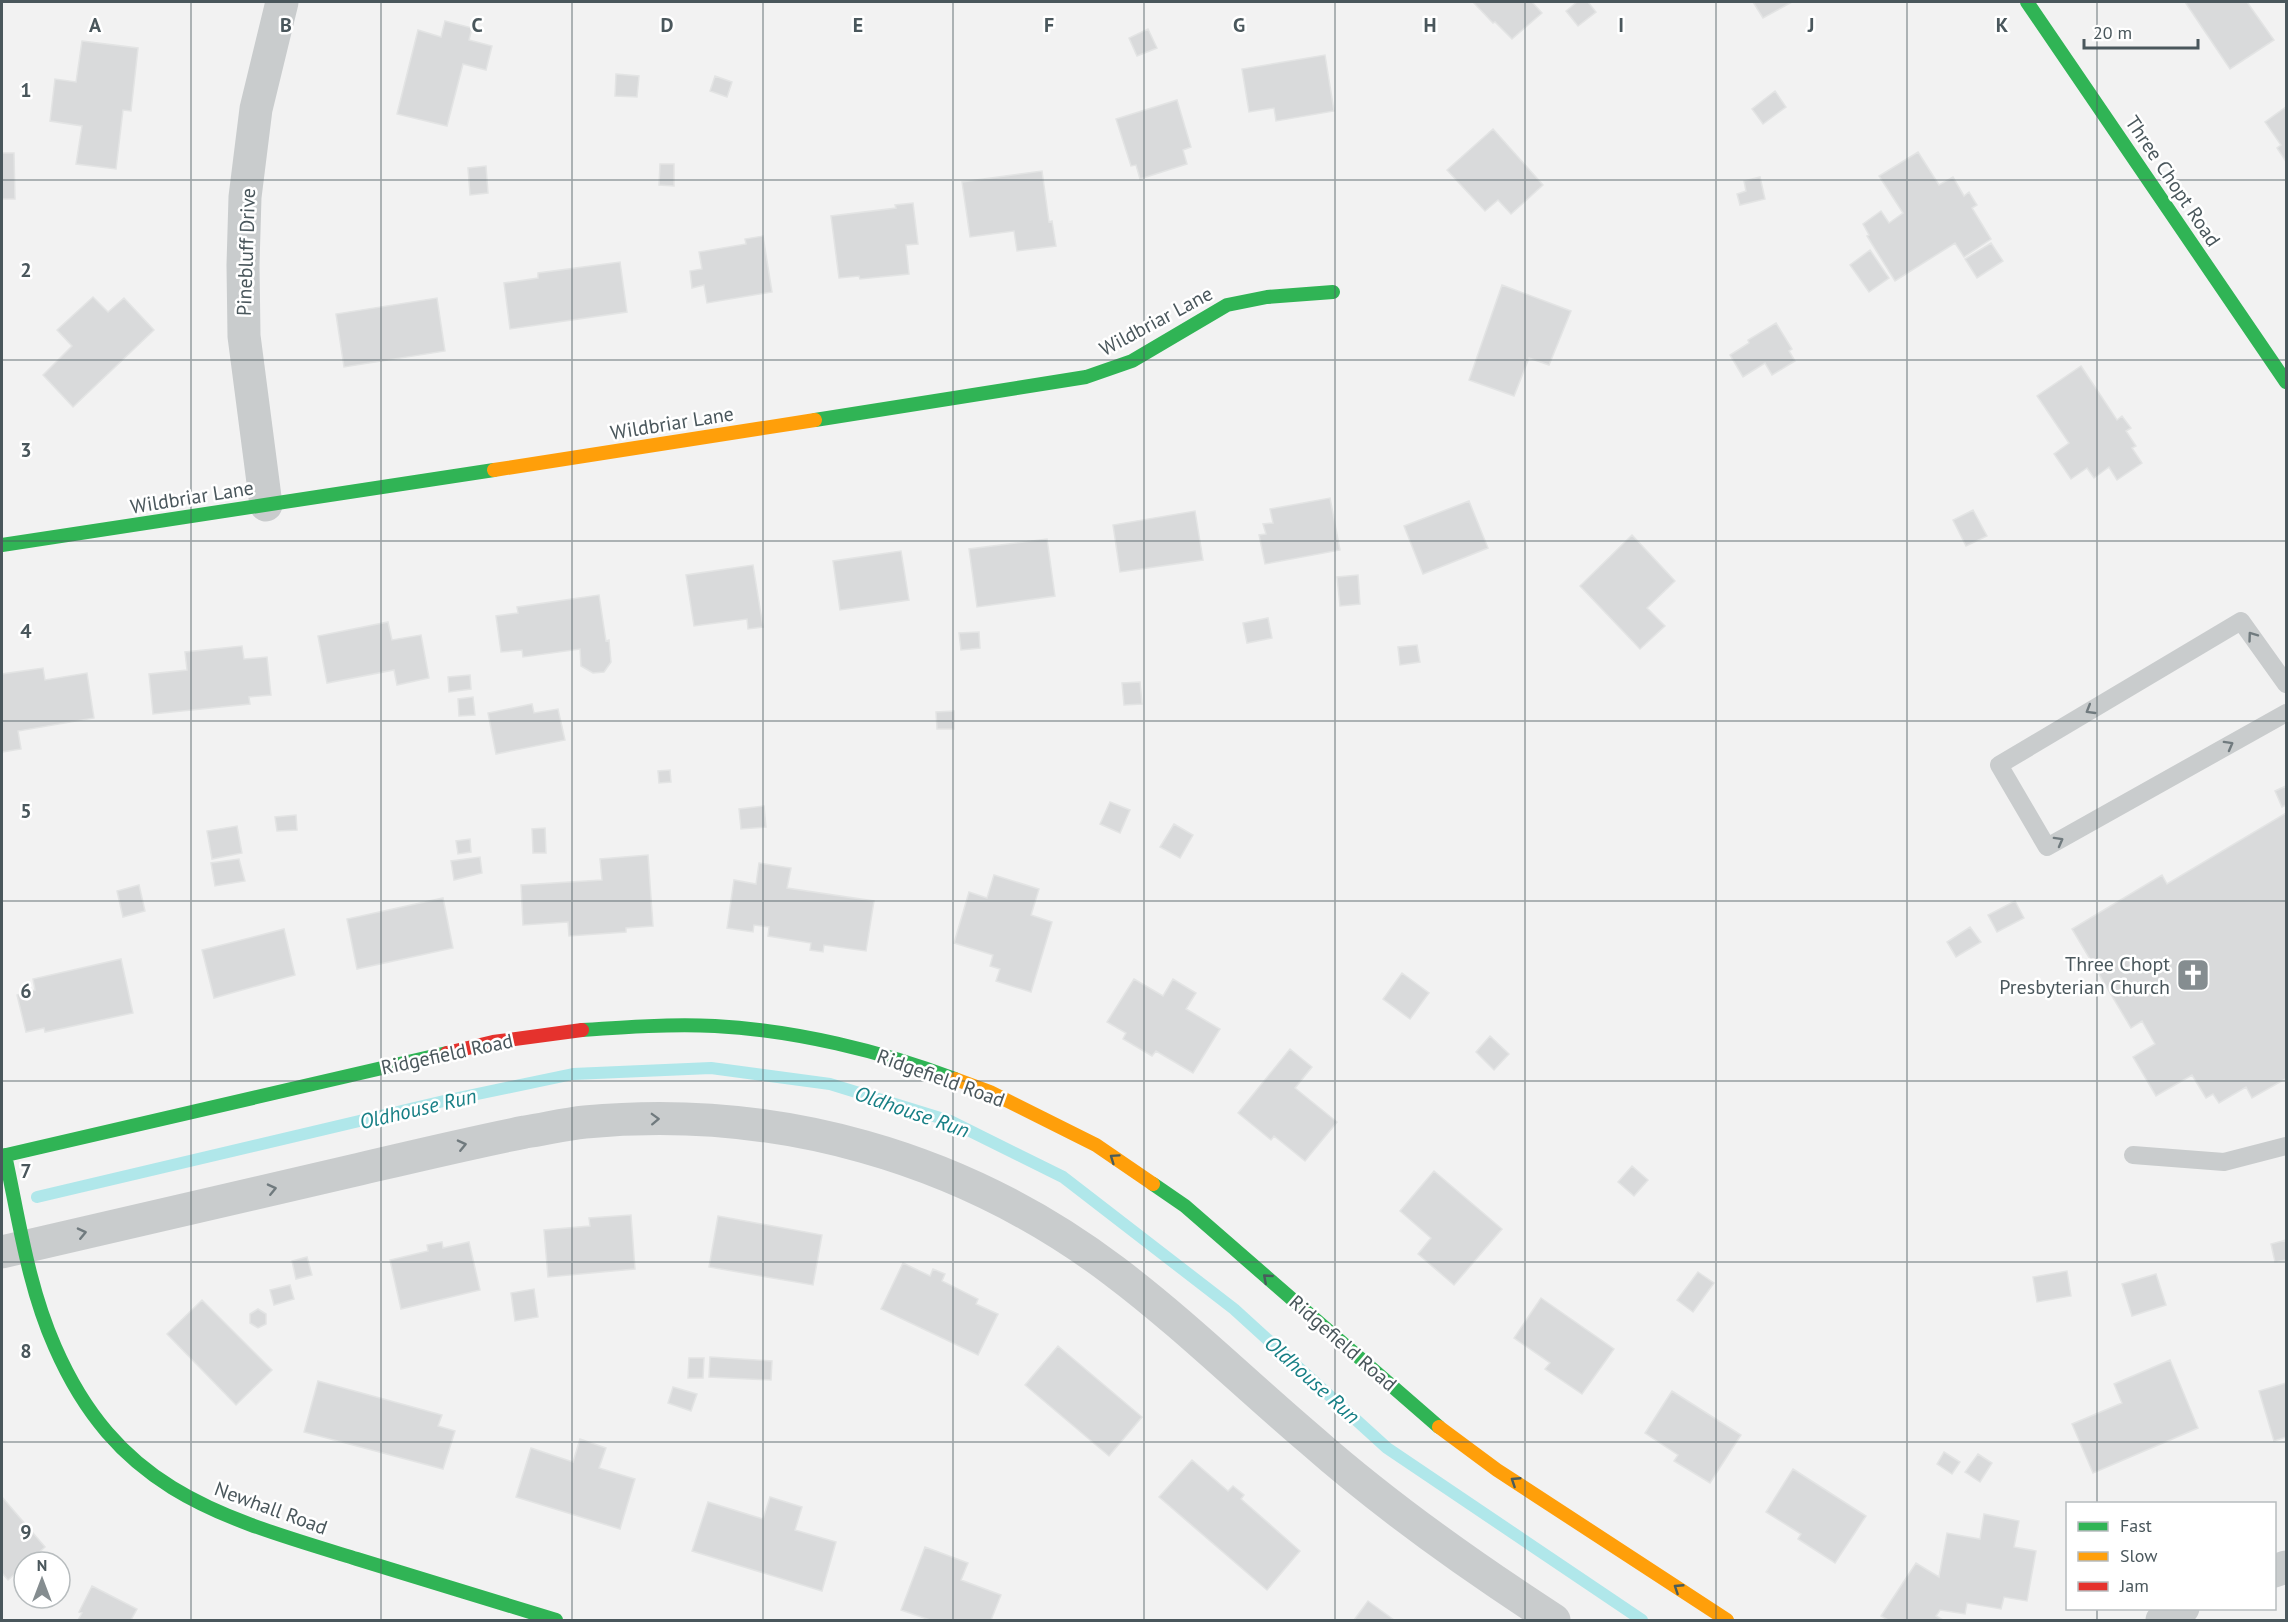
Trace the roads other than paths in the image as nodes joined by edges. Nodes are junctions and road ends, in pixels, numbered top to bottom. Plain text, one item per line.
1 (282, 2) edge
2 (2027, 2) edge
3 (1333, 292) dead end
4 (2281, 361) edge
5 (267, 505) junction
6 (2, 545) edge
7 (2286, 684) edge
8 (2286, 713) edge
9 (2286, 1146) edge
10 (3, 1155) edge
11 (2133, 1155) dead end
12 (14, 1249) edge
13 (2180, 1610) edge
14 (556, 1620) edge
15 (1554, 1620) edge
16 (1727, 1620) edge
17 (2162, 1620) edge

1 - 5 street, Pinebluff Drive
2 - 4 street, Three Chopt Road
3 - 5 street, Wildbriar Lane
5 - 6 street, Wildbriar Lane
7 -> 8 lane
9 - 11 lane
10 - 12 street, Newhall Road
16 -> 10 street, Ridgefield Road
12 - 14 street, Newhall Road
12 -> 15 street
13 - 17 street

